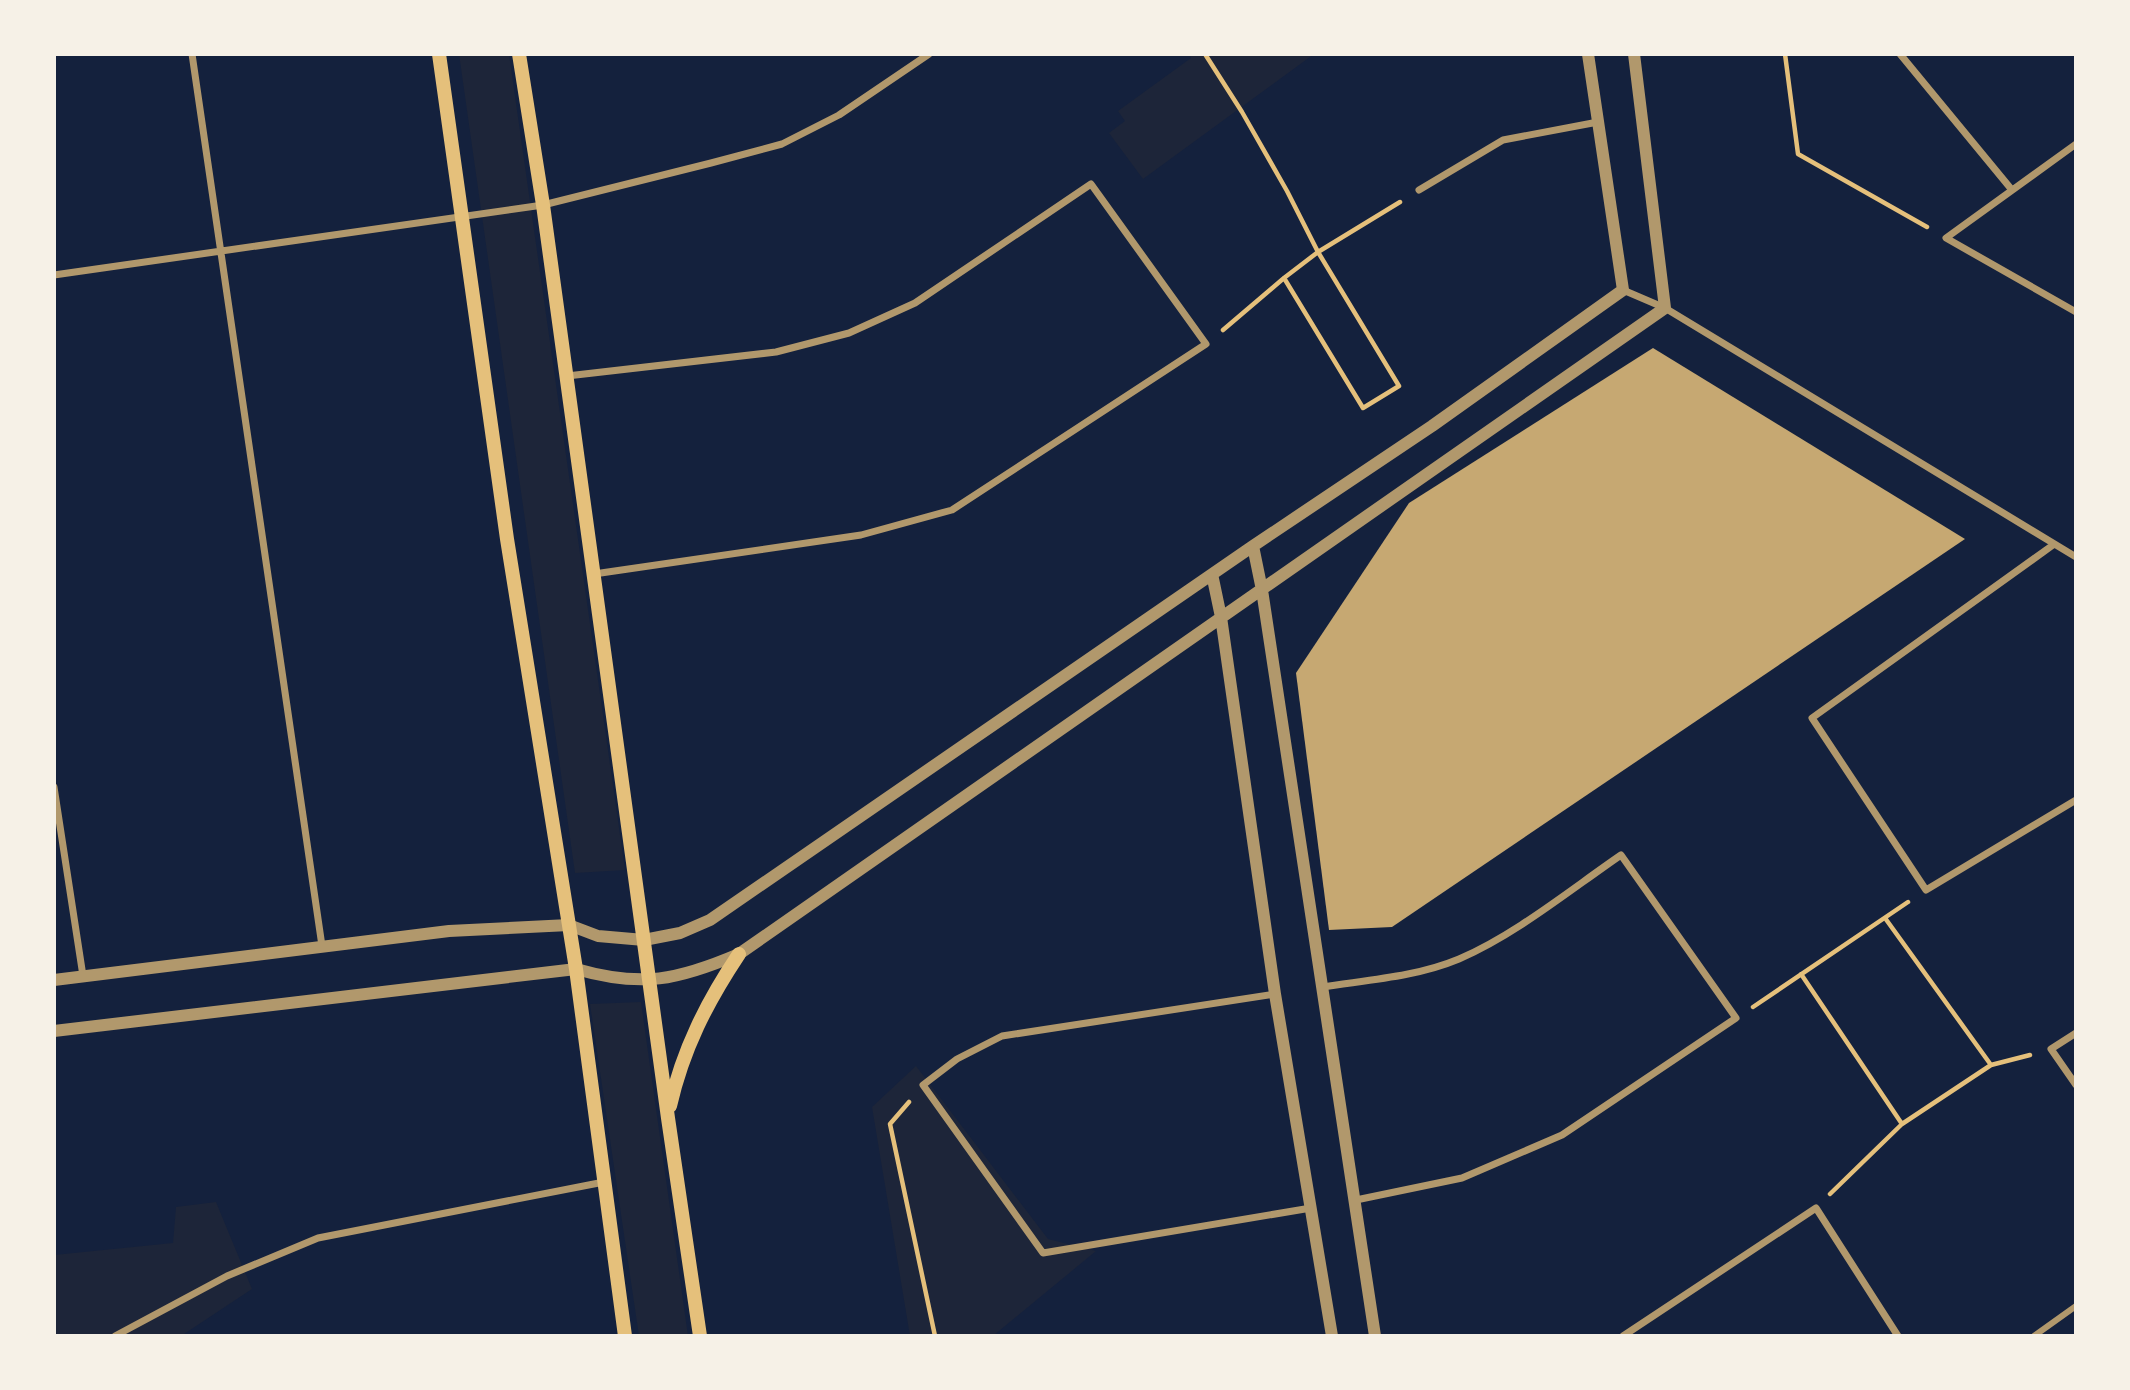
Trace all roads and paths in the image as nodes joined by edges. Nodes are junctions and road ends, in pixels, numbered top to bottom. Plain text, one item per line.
1 (192, 54) edge
2 (439, 54) edge
3 (519, 54) edge
4 (929, 54) edge
5 (1205, 54) edge
6 (1588, 54) edge
7 (1634, 54) edge
8 (1785, 54) edge
9 (1900, 54) edge
10 (1598, 122) junction
11 (2076, 144) edge
12 (1419, 190) joint
13 (2012, 190) junction
14 (543, 205) junction
15 (461, 217) junction
16 (1945, 238) junction
17 (221, 251) junction
18 (1318, 252) junction
19 (54, 275) edge
20 (1284, 278) junction
21 (1623, 289) junction
22 (1665, 308) junction
23 (2076, 312) edge
24 (1206, 344) junction
25 (567, 376) junction
26 (2053, 545) junction
27 (1253, 546) junction
28 (2076, 557) edge
29 (594, 574) junction
30 (1212, 574) junction
31 (1262, 590) junction
32 (1221, 617) junction
33 (54, 787) edge
34 (2076, 800) edge
35 (1926, 890) junction
36 (1885, 918) junction
37 (569, 925) junction
38 (644, 940) junction
39 (322, 946) junction
40 (740, 954) junction
41 (576, 969) junction
42 (1801, 974) junction
43 (83, 976) junction
44 (54, 980) edge
45 (649, 980) junction
46 (1322, 987) junction
47 (1275, 994) junction
48 (1736, 1018) junction
49 (54, 1031) edge
50 (2076, 1033) edge
51 (2051, 1049) junction
52 (1991, 1065) junction
53 (923, 1085) junction
54 (2076, 1085) edge
55 (668, 1118) junction
56 (1902, 1124) junction
57 (604, 1182) junction
58 (1356, 1200) junction
59 (1312, 1208) junction
60 (1816, 1208) junction
61 (2076, 1306) edge
62 (115, 1336) edge
63 (625, 1336) edge
64 (700, 1336) edge
65 (934, 1336) edge
66 (1332, 1336) edge
67 (1375, 1336) edge
68 (1623, 1336) edge
69 (1898, 1336) edge
70 (2034, 1336) edge

1 - 17 street
2 - 15 main road
3 - 14 main road
4 - 14 street
5 - 18 path
6 - 10 street
7 - 22 street
8 - 16 path
9 - 13 street
10 - 12 street
10 - 21 street
11 - 13 street
12 - 18 path
13 - 16 street
14 - 15 street
14 - 25 main road
15 - 17 street
15 - 37 main road
16 - 23 street
17 - 19 street
17 - 39 street
18 - 20 path
18 - 20 path
20 - 24 path
21 - 22 street
21 - 27 street
22 - 26 street
22 - 31 street
24 - 25 street
24 - 29 street
25 - 29 main road
26 - 28 street
26 - 35 street
27 - 30 street
27 - 31 street
29 - 38 main road
30 - 32 street
30 - 38 street
31 - 32 street
31 - 46 street
32 - 40 street
32 - 47 street
33 - 43 street
34 - 35 street
35 - 36 path
36 - 42 path
36 - 52 path
37 - 38 street
37 - 39 street
37 - 41 main road
38 - 45 main road
39 - 43 street
40 - 45 street
40 - 55 main road
41 - 45 street
41 - 49 street
41 - 57 main road
42 - 48 path
42 - 56 path
43 - 44 street
45 - 55 main road
46 - 48 street
46 - 58 street
47 - 53 street
47 - 59 street
48 - 58 street
50 - 51 street
51 - 52 path
51 - 54 street
52 - 56 path
53 - 59 street
53 - 65 path
55 - 64 main road
56 - 60 path
57 - 62 street
57 - 63 main road
58 - 67 street
59 - 66 street
60 - 68 street
60 - 69 street
61 - 70 street

